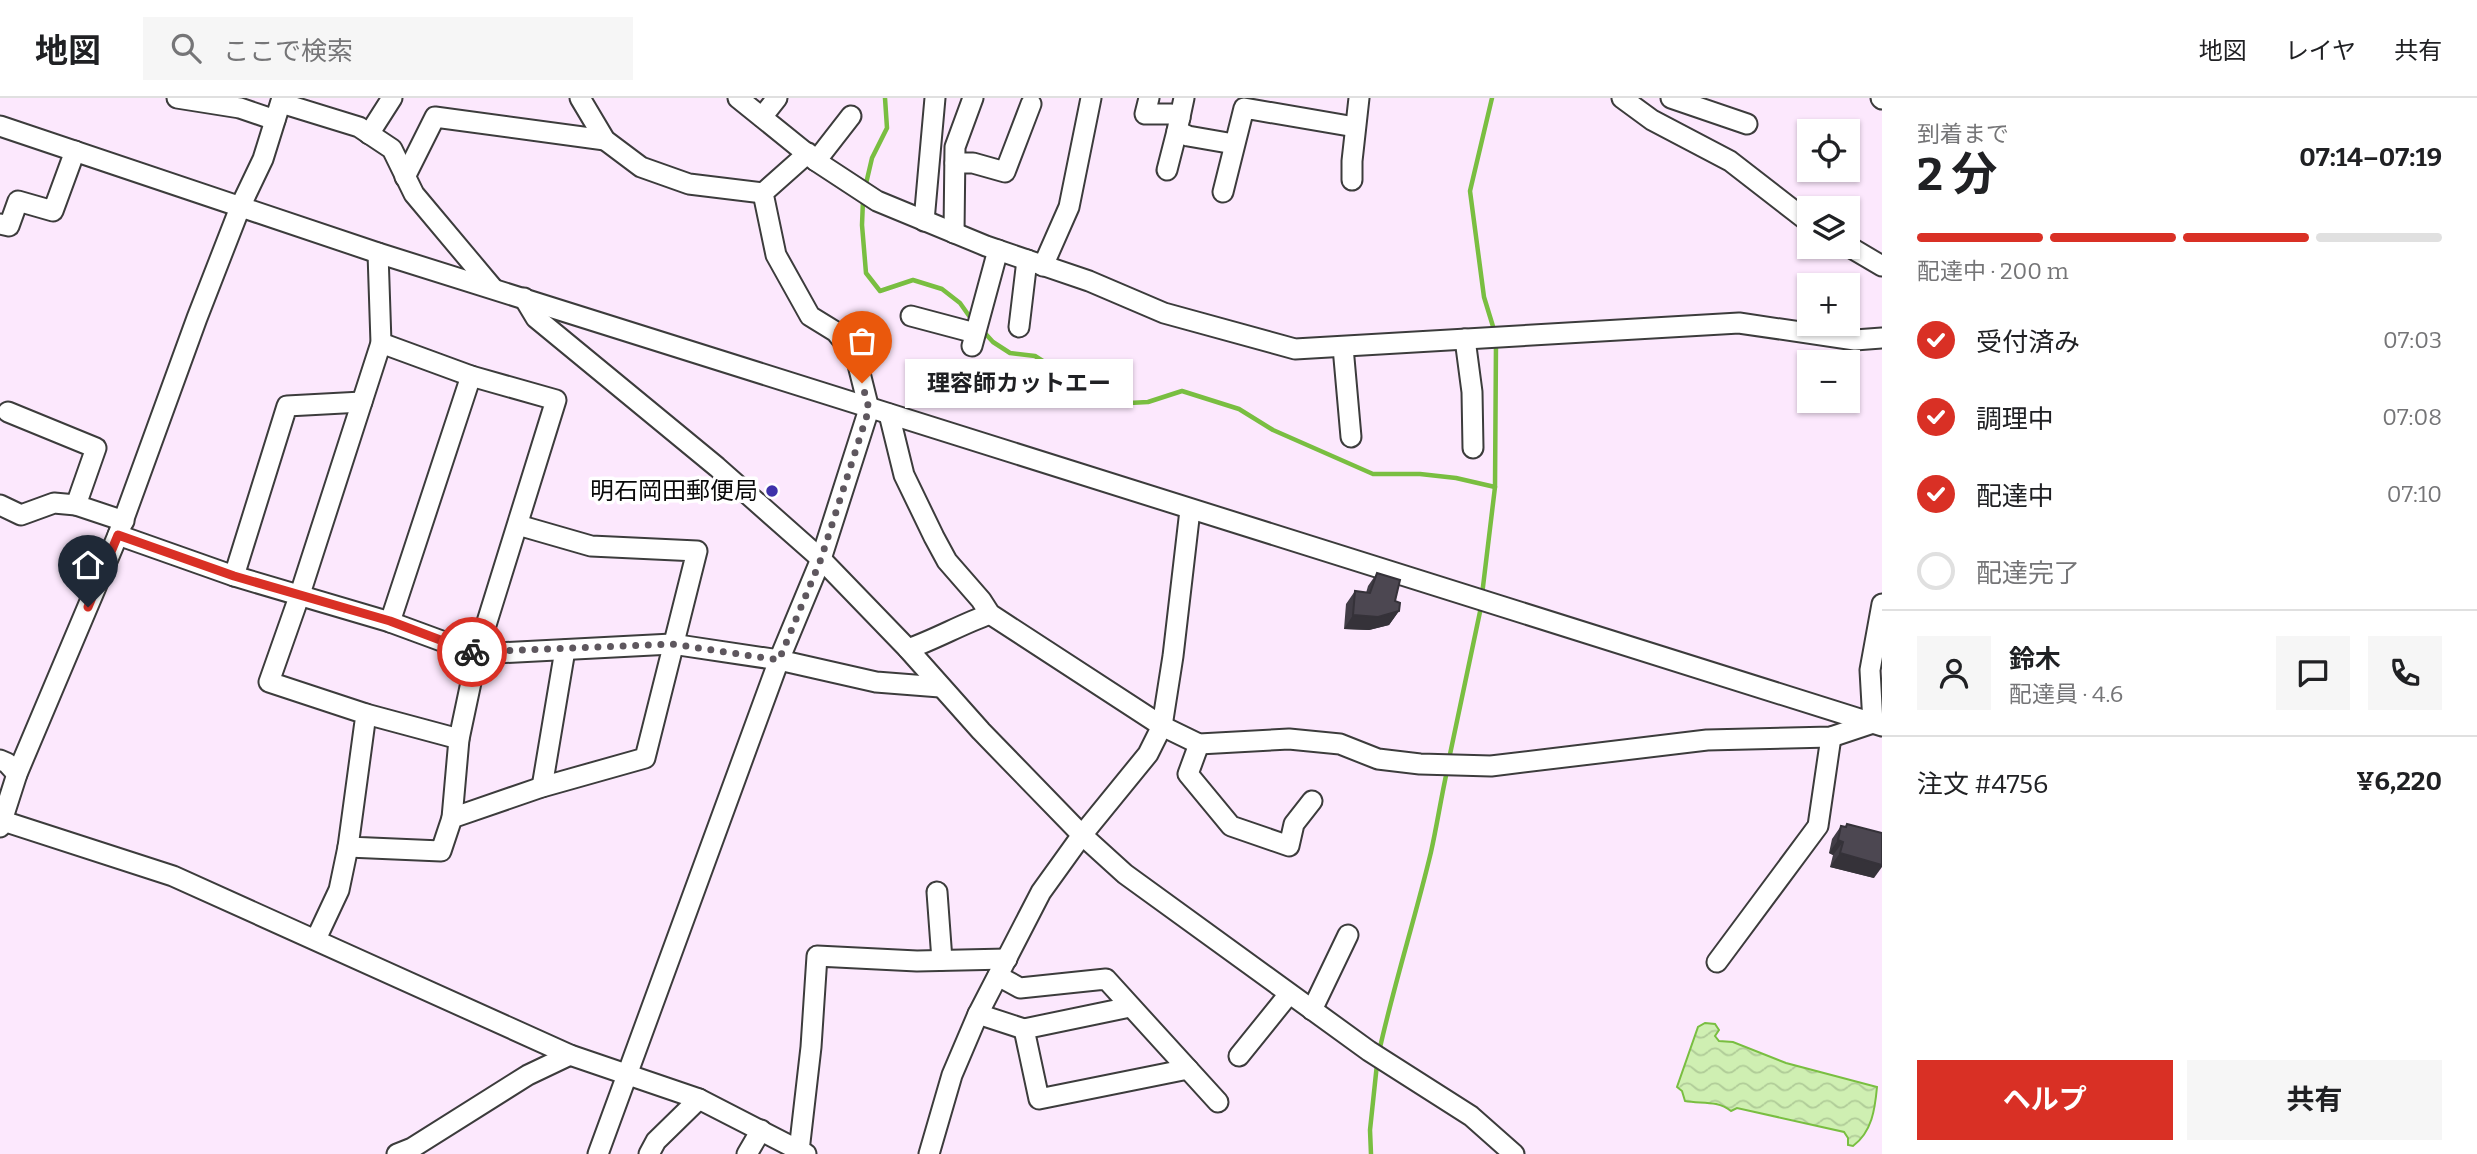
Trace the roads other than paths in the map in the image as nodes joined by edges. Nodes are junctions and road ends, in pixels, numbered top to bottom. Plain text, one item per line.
1 (177, 98) edge
2 (392, 98) edge
3 (580, 98) edge
4 (738, 98) edge
5 (777, 98) edge
6 (935, 98) edge
7 (973, 98) edge
8 (1091, 98) edge
9 (1149, 98) edge
10 (1184, 98) edge
11 (1359, 98) edge
12 (1622, 98) edge
13 (1671, 98) edge
14 (1031, 104) dead end
15 (279, 107) edge
16 (852, 116) dead end
17 (762, 117) junction
18 (1179, 124) junction
19 (1747, 124) dead end
20 (0, 126) edge
21 (1355, 127) junction
22 (369, 134) junction
23 (605, 140) junction
24 (1234, 144) junction
25 (75, 151) junction
26 (812, 157) junction
27 (955, 163) junction
28 (1167, 170) dead end
29 (405, 177) junction
30 (1352, 180) dead end
31 (1223, 192) dead end
32 (763, 193) junction
33 (240, 205) junction
34 (1797, 213) edge
35 (924, 221) junction
36 (4, 225) edge
37 (954, 233) junction
38 (998, 250) junction
39 (378, 253) junction
40 (1860, 253) edge
41 (1035, 263) junction
42 (1882, 266) edge
43 (492, 288) junction
44 (524, 298) junction
45 (911, 316) dead end
46 (1019, 327) dead end
47 (1882, 338) edge
48 (1465, 339) junction
49 (381, 343) junction
50 (1343, 347) junction
51 (471, 376) junction
52 (362, 402) junction
53 (869, 409) junction
54 (8, 412) dead end
55 (889, 414) junction
56 (1351, 437) dead end
57 (1473, 448) dead end
58 (0, 505) edge
59 (76, 505) junction
60 (1190, 510) junction
61 (518, 525) junction
62 (121, 528) junction
63 (821, 559) junction
64 (234, 576) junction
65 (300, 594) junction
66 (1882, 604) edge
67 (990, 614) junction
68 (390, 621) junction
69 (672, 644) junction
70 (908, 649) junction
71 (565, 650) junction
72 (477, 653) junction
73 (779, 660) junction
74 (940, 687) junction
75 (366, 714) junction
76 (1877, 724) edge
77 (1162, 726) junction
78 (1831, 737) junction
79 (460, 739) junction
80 (1199, 744) junction
81 (0, 760) edge
82 (17, 774) junction
83 (542, 787) junction
84 (1312, 801) dead end
85 (452, 818) junction
86 (2, 824) edge
87 (1082, 835) junction
88 (348, 847) junction
89 (937, 892) dead end
90 (1348, 935) dead end
91 (317, 939) junction
92 (942, 960) junction
93 (1717, 962) dead end
94 (1002, 967) junction
95 (1289, 994) junction
96 (1130, 1007) junction
97 (1312, 1010) junction
98 (978, 1014) junction
99 (1024, 1029) junction
100 (570, 1055) junction
101 (1239, 1056) dead end
102 (1188, 1069) junction
103 (628, 1074) junction
104 (699, 1100) junction
105 (1218, 1102) dead end
106 (761, 1130) junction
107 (802, 1152) edge
108 (397, 1154) edge
109 (598, 1154) edge
110 (649, 1154) edge
111 (747, 1154) edge
112 (929, 1154) edge
113 (1514, 1154) edge

1 - 15 street
2 - 22 street
3 - 23 street
4 - 17 street
5 - 17 street
6 - 35 street
7 - 27 street
8 - 41 street
9 - 18 street
10 - 18 street
11 - 21 street
12 - 34 street
13 - 19 street
14 - 27 street
15 - 22 street
15 - 33 street
16 - 26 street
17 - 26 street
18 - 24 street
18 - 28 street
20 - 25 street
21 - 24 street
21 - 30 street
22 - 29 street
23 - 29 street
23 - 32 street
24 - 31 street
25 - 33 street
25 - 36 street
26 - 32 street
26 - 35 street
27 - 37 street
29 - 43 street
32 - 53 street
33 - 39 street
33 - 62 street
35 - 37 street
37 - 38 street
38 - 41 street
38 - 45 street
39 - 43 street
39 - 49 street
40 - 42 street
41 - 46 street
41 - 50 street
43 - 44 street
44 - 53 street
44 - 63 street
47 - 48 street
48 - 50 street
48 - 57 street
49 - 51 street
49 - 52 street
50 - 56 street
51 - 61 street
51 - 68 street
52 - 64 street
52 - 65 street
53 - 55 street
53 - 63 street
54 - 59 street
55 - 60 street
55 - 67 street
58 - 59 street
59 - 62 street
60 - 76 street
60 - 77 street
61 - 69 street
61 - 72 street
62 - 64 street
62 - 82 street
63 - 70 street
63 - 73 street
64 - 65 street
65 - 68 street
65 - 75 street
66 - 76 street
67 - 70 street
67 - 77 street
68 - 72 street
69 - 71 street
69 - 73 street
69 - 83 street
70 - 74 street
71 - 72 street
71 - 83 street
72 - 79 street
73 - 74 street
73 - 103 street
74 - 87 street
75 - 79 street
75 - 88 street
76 - 78 street
77 - 80 street
77 - 87 street
78 - 80 street
78 - 93 street
79 - 85 street
80 - 84 street
81 - 82 street
82 - 86 street
83 - 85 street
85 - 88 street
86 - 91 street
87 - 94 street
87 - 95 street
88 - 91 street
89 - 92 street
90 - 97 street
91 - 100 street
92 - 94 street
92 - 107 street
94 - 96 street
94 - 98 street
95 - 97 street
95 - 101 street
96 - 99 street
96 - 102 street
97 - 113 street
98 - 99 street
98 - 112 street
99 - 102 street
100 - 103 street
100 - 108 street
102 - 105 street
103 - 104 street
103 - 109 street
104 - 106 street
104 - 110 street
106 - 107 street
106 - 111 street

